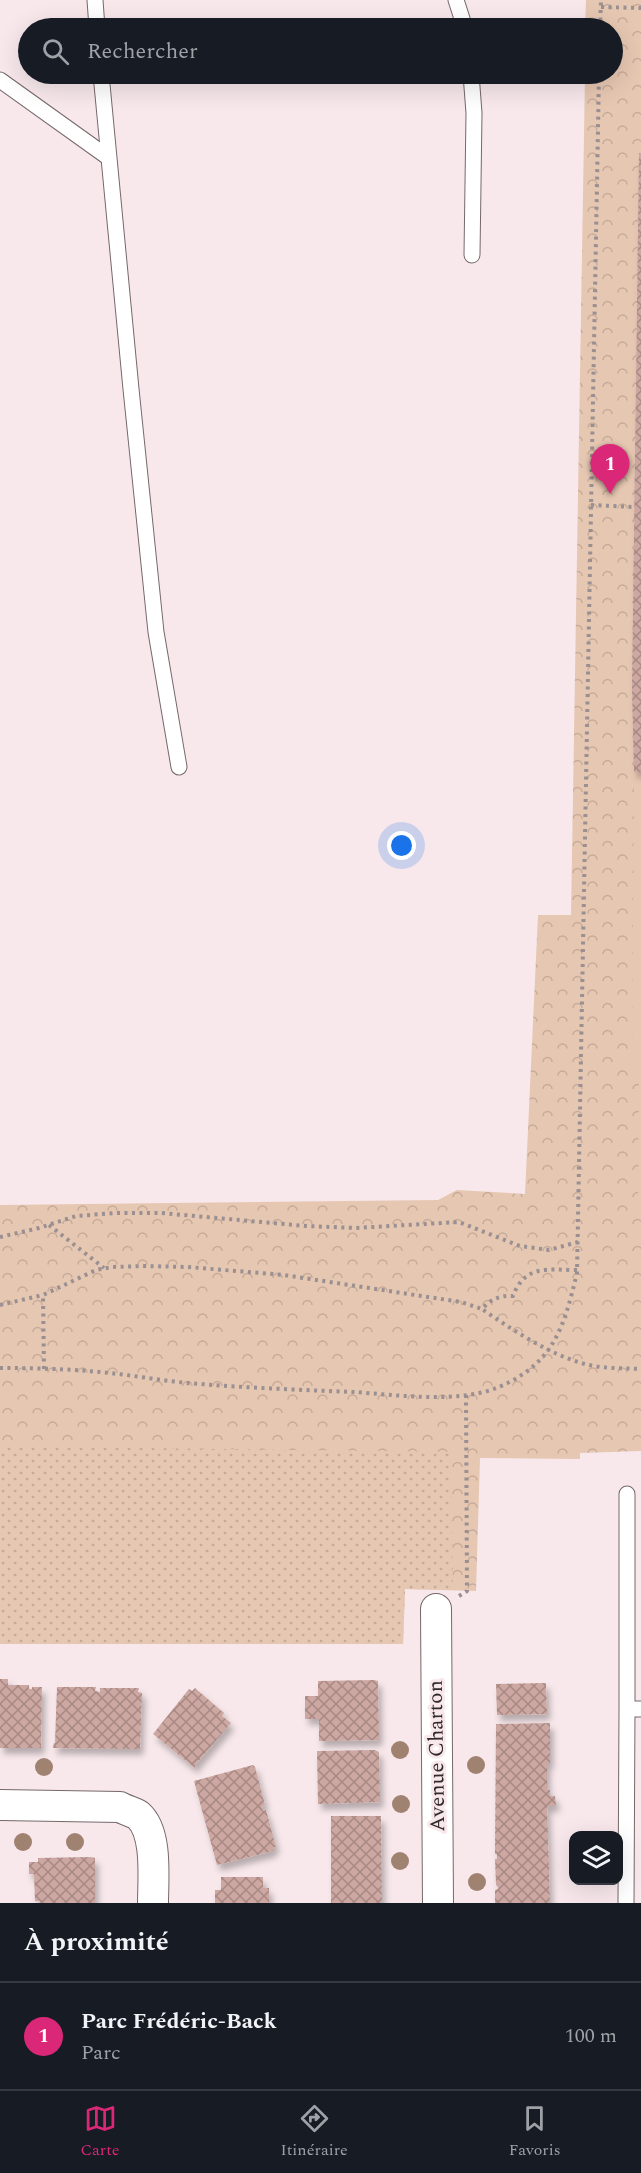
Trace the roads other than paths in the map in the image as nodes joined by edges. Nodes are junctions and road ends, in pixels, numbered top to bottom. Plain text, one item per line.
1 (95, 0) edge
2 (456, 0) edge
3 (96, 18) edge
4 (462, 18) edge
5 (0, 80) edge
6 (102, 84) edge
7 (472, 84) edge
8 (109, 158) junction
9 (472, 255) dead end
10 (179, 767) dead end
11 (627, 1494) dead end
12 (436, 1609) dead end
13 (634, 1709) edge
14 (0, 1805) edge
15 (153, 1903) edge
16 (438, 1903) edge
17 (626, 1903) edge

1 - 3 lane
2 - 4 lane
5 - 8 lane
6 - 8 lane
7 - 9 lane
8 - 10 lane
11 - 13 lane
12 - 16 street, Avenue Charton
13 - 17 lane
14 - 15 street

